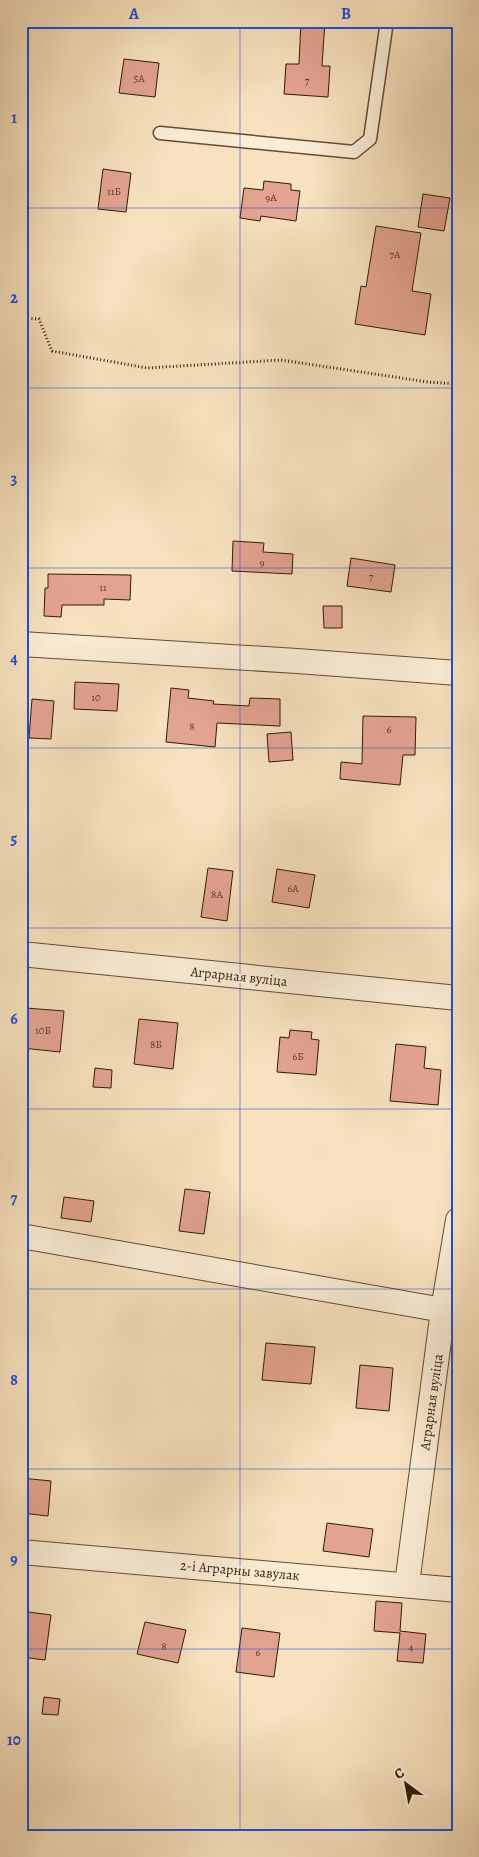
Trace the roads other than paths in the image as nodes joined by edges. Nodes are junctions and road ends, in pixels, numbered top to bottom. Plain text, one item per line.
1 (387, 21) edge
2 (160, 133) dead end
3 (21, 644) edge
4 (458, 673) edge
5 (21, 954) edge
6 (458, 998) edge
7 (458, 1220) edge
8 (21, 1236) edge
9 (443, 1310) junction
10 (21, 1552) edge
11 (407, 1584) junction
12 (458, 1590) edge

1 - 2 lane
3 - 4 street
5 - 6 street, Аграрная вуліца
7 - 9 street, Аграрная вуліца
8 - 9 street
9 - 11 street, Аграрная вуліца
10 - 11 street, 2-і Аграрны завулак
11 - 12 street, 2-і Аграрны завулак

